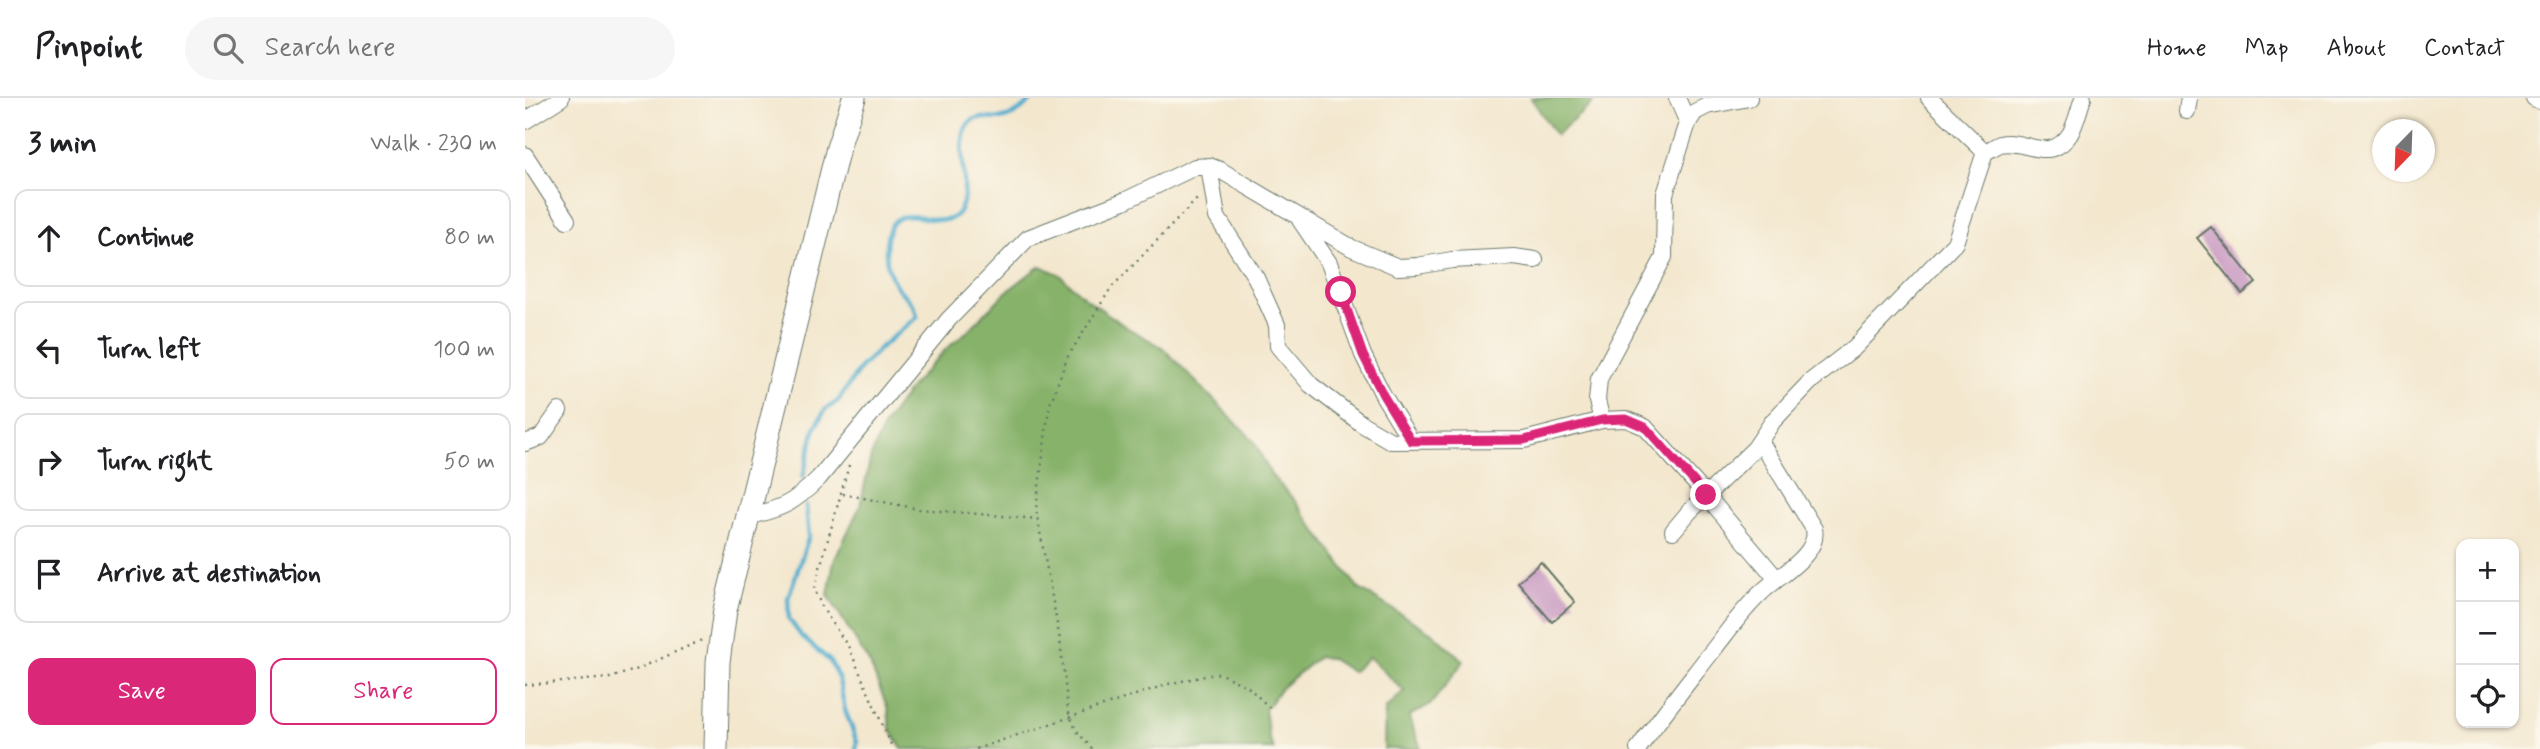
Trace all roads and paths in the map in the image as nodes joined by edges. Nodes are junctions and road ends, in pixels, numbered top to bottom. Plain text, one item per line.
1 (561, 98) edge
2 (854, 98) edge
3 (1677, 98) edge
4 (1749, 98) edge
5 (1929, 98) edge
6 (2083, 98) edge
7 (2534, 98) edge
8 (1725, 100) edge
9 (2540, 102) edge
10 (525, 121) edge
11 (1688, 124) junction
12 (1985, 152) junction
13 (525, 155) edge
14 (1209, 166) junction
15 (1211, 185) junction
16 (1298, 216) junction
17 (567, 220) dead end
18 (1535, 260) dead end
19 (559, 411) dead end
20 (1602, 420) junction
21 (857, 432) junction
22 (1411, 441) junction
23 (1760, 441) junction
24 (525, 443) edge
25 (842, 494) junction
26 (1706, 495) junction
27 (747, 517) junction
28 (1038, 519) junction
29 (1673, 531) dead end
30 (1776, 578) junction
31 (721, 636) junction
32 (525, 685) edge
33 (1273, 711) dead end
34 (1070, 716) junction
35 (716, 749) edge
36 (893, 749) edge
37 (976, 749) edge
38 (1092, 749) edge
39 (1638, 749) edge

1 - 10 street
2 - 27 street
3 - 11 street
4 - 8 street
5 - 12 street
6 - 12 street
7 - 9 street
8 - 11 street
11 - 20 street
12 - 23 street
13 - 17 street
14 - 15 street
14 - 16 street
14 - 21 street
15 - 22 street
15 - 28 path
16 - 18 street
16 - 22 street
19 - 24 street
20 - 22 street
20 - 26 street
21 - 25 path
21 - 27 street
23 - 26 street
23 - 30 street
25 - 28 path
25 - 36 path
26 - 29 street
26 - 30 street
27 - 31 street
28 - 34 path
30 - 39 street
31 - 32 path
31 - 35 street
33 - 34 path
34 - 37 path
34 - 38 path

